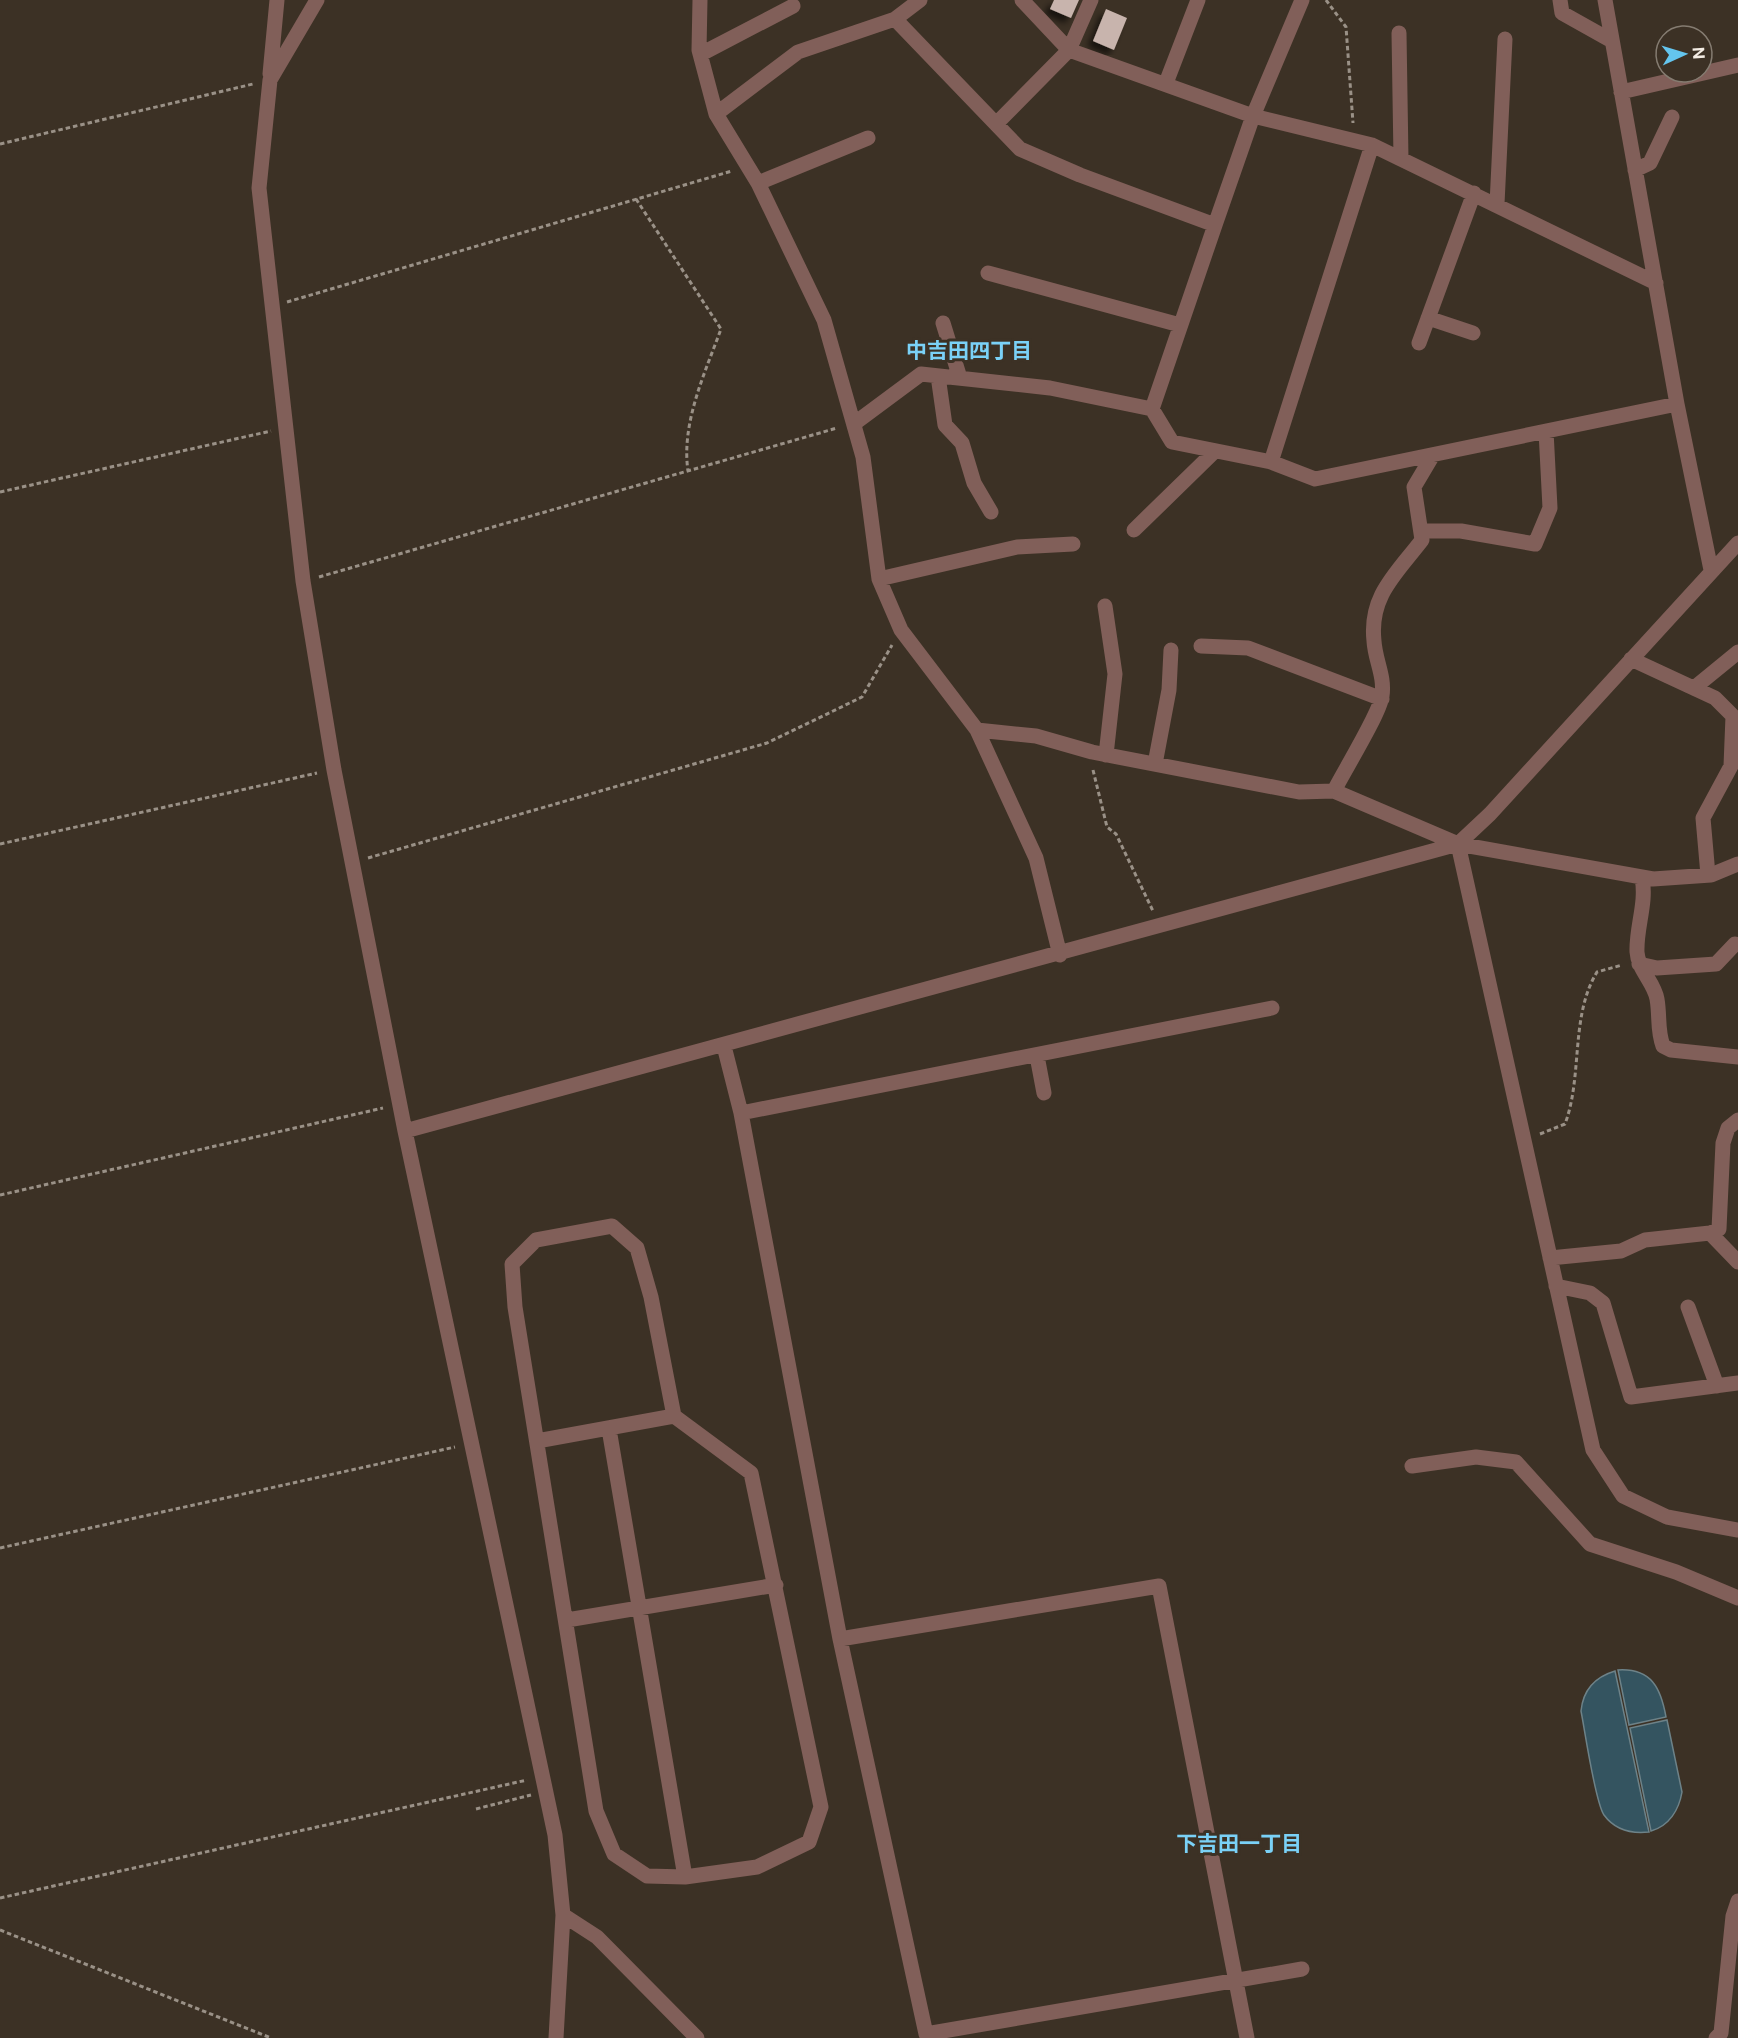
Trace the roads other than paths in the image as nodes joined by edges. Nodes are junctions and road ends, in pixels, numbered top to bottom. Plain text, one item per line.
1 (277, 0) edge
2 (317, 0) edge
3 (700, 0) edge
4 (920, 0) edge
5 (1022, 0) edge
6 (1091, 0) edge
7 (1198, 0) edge
8 (1302, 0) edge
9 (1560, 0) edge
10 (1605, 0) edge
11 (793, 6) dead end
12 (895, 19) junction
13 (1399, 33) dead end
14 (1505, 39) dead end
15 (1612, 41) junction
16 (1070, 50) junction
17 (700, 54) junction
18 (1738, 65) edge
19 (270, 80) junction
20 (1166, 83) junction
21 (1622, 92) junction
22 (716, 114) junction
23 (1253, 116) junction
24 (1672, 117) dead end
25 (996, 124) junction
26 (868, 138) dead end
27 (1372, 145) junction
28 (1401, 159) junction
29 (1635, 170) junction
30 (758, 183) junction
31 (1474, 193) junction
32 (1497, 204) junction
33 (1215, 225) junction
34 (988, 273) dead end
35 (1656, 283) junction
36 (1428, 318) junction
37 (943, 323) dead end
38 (1180, 325) junction
39 (1473, 333) dead end
40 (1419, 343) dead end
41 (938, 376) junction
42 (960, 378) junction
43 (1677, 404) junction
44 (1152, 409) junction
45 (855, 423) junction
46 (1546, 431) junction
47 (1215, 451) junction
48 (1433, 455) junction
49 (1271, 462) junction
50 (992, 512) dead end
51 (1134, 530) dead end
52 (1421, 531) junction
53 (1738, 543) edge
54 (1073, 544) dead end
55 (1711, 570) junction
56 (879, 579) junction
57 (1105, 606) dead end
58 (1201, 646) dead end
59 (1171, 650) dead end
60 (1738, 652) edge
61 (1630, 659) junction
62 (1694, 688) junction
63 (1382, 699) junction
64 (977, 730) junction
65 (1100, 754) junction
66 (1155, 765) junction
67 (1334, 790) junction
68 (1458, 844) junction
69 (1738, 864) edge
70 (1708, 875) junction
71 (1642, 878) junction
72 (1735, 944) dead end
73 (1060, 955) junction
74 (1639, 964) junction
75 (1272, 1008) dead end
76 (724, 1046) junction
77 (1037, 1056) junction
78 (1738, 1058) edge
79 (1044, 1093) dead end
80 (741, 1113) junction
81 (1738, 1120) edge
82 (405, 1131) junction
83 (1710, 1233) junction
84 (1550, 1258) junction
85 (1738, 1263) edge
86 (1557, 1286) junction
87 (1688, 1307) dead end
88 (1738, 1383) edge
89 (1717, 1386) junction
90 (675, 1416) junction
91 (609, 1429) junction
92 (537, 1441) junction
93 (1412, 1466) dead end
94 (1738, 1530) edge
95 (776, 1585) junction
96 (1738, 1598) edge
97 (638, 1608) junction
98 (567, 1620) junction
99 (840, 1639) junction
100 (685, 1877) junction
101 (1738, 1901) edge
102 (563, 1916) junction
103 (1302, 1969) dead end
104 (1237, 1982) junction
105 (556, 2038) edge
106 (697, 2038) edge
107 (1247, 2038) edge
108 (1716, 2038) edge

1 - 19 street
2 - 19 street
3 - 17 street
4 - 12 street
5 - 16 street
6 - 16 street
7 - 20 street
8 - 23 street
9 - 15 street
10 - 15 street
11 - 17 street
12 - 22 street
12 - 25 street
13 - 28 street
14 - 32 street
15 - 21 street
16 - 20 street
16 - 25 street
17 - 22 street
18 - 21 street
19 - 82 street
20 - 23 street
21 - 29 street
22 - 30 street
23 - 27 street
23 - 33 street
24 - 29 street
25 - 33 street
26 - 30 street
27 - 28 street
27 - 49 street
28 - 31 street
29 - 35 street
30 - 45 street
31 - 32 street
31 - 36 street
32 - 35 street
33 - 38 street
34 - 38 street
35 - 43 street
36 - 39 street
36 - 40 street
37 - 42 street
38 - 44 street
41 - 42 street
41 - 45 street
41 - 50 street
42 - 44 street
43 - 46 street
43 - 55 street
44 - 47 street
45 - 56 street
46 - 48 street
46 - 52 street
47 - 49 street
47 - 51 street
48 - 49 street
48 - 52 street
52 - 63 street
53 - 55 street
54 - 56 street
55 - 61 street
56 - 64 street
57 - 65 street
58 - 63 street
59 - 66 street
60 - 62 street
61 - 62 street
61 - 68 street
62 - 70 street
63 - 67 street
64 - 65 street
64 - 73 street
65 - 66 street
66 - 67 street
67 - 68 street
68 - 71 street
68 - 73 street
68 - 84 street
69 - 70 street
70 - 71 street
71 - 74 street
72 - 74 street
73 - 76 street
74 - 78 street
75 - 77 street
76 - 80 street
76 - 82 street
77 - 79 street
77 - 80 street
80 - 99 street
81 - 83 street
82 - 102 street
83 - 84 street
83 - 85 street
84 - 86 street
86 - 89 street
86 - 94 street
87 - 89 street
88 - 89 street
90 - 91 street
90 - 92 street
90 - 95 street
91 - 92 street
91 - 97 street
92 - 98 street
93 - 96 street
95 - 97 street
95 - 100 street
97 - 98 street
97 - 100 street
98 - 100 street
99 - 104 street
99 - 104 street
101 - 108 street
102 - 105 street
102 - 106 street
103 - 104 street
104 - 107 street

